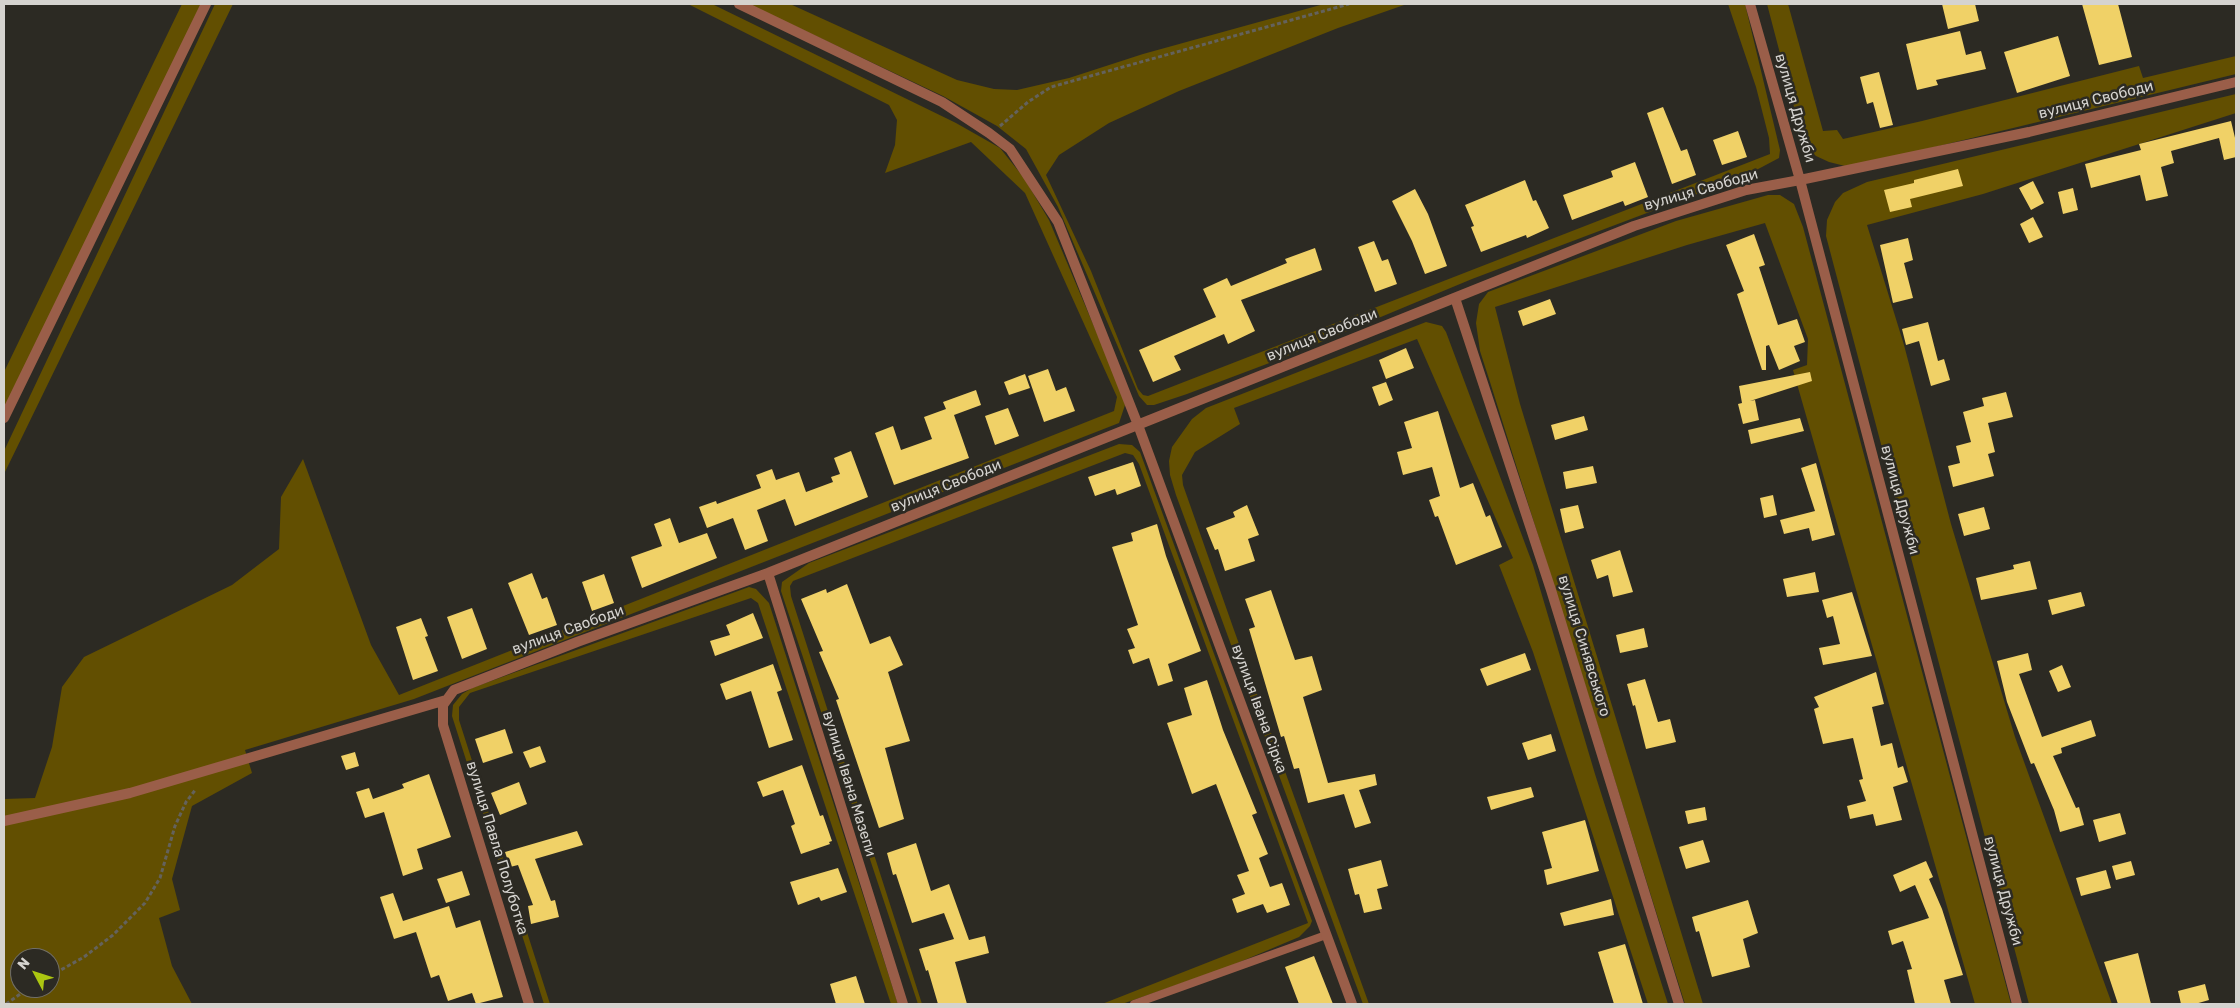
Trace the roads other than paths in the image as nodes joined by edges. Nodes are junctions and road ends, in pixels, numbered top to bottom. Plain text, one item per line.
1 (206, 4) edge
2 (739, 4) edge
3 (1750, 4) edge
4 (2236, 82) edge
5 (1800, 180) junction
6 (1455, 298) junction
7 (4, 418) edge
8 (1138, 425) junction
9 (768, 573) junction
10 (446, 700) junction
11 (4, 822) edge
12 (1326, 935) junction
13 (529, 1004) edge
14 (902, 1004) edge
15 (1134, 1004) edge
16 (1352, 1004) edge
17 (1679, 1004) edge
18 (2017, 1004) edge

1 - 7 street
2 - 8 street, вулиця Івана Сірка
3 - 5 street, вулиця Дружби
4 - 5 street, вулиця Свободи
5 - 6 street, вулиця Свободи
5 - 18 street, вулиця Дружби
6 - 8 street, вулиця Свободи
6 - 17 street, вулиця Синявського
8 - 9 street, вулиця Свободи
8 - 12 street, вулиця Івана Сірка
9 - 10 street, вулиця Свободи
9 - 14 street, вулиця Івана Мазепи
10 - 11 street
10 - 13 street, вулиця Павла Полуботка
12 - 15 lane
12 - 16 street, вулиця Івана Сірка

